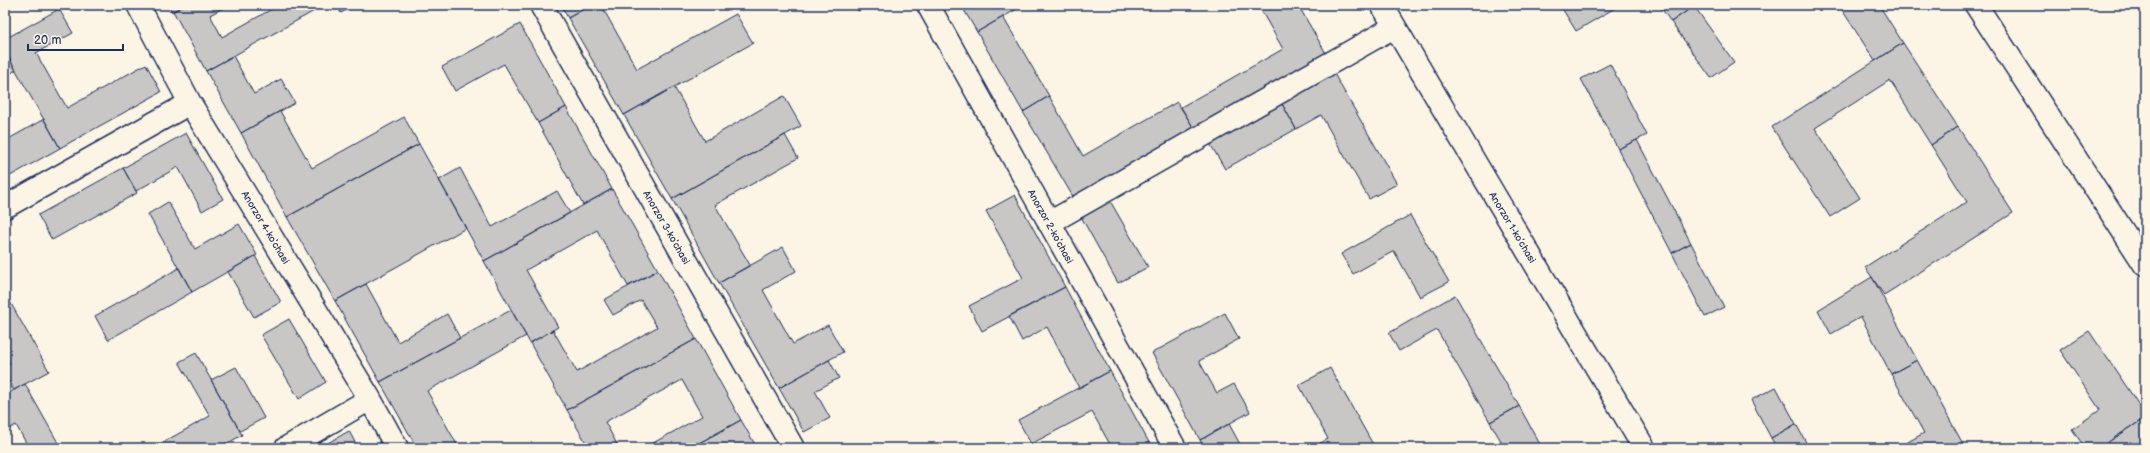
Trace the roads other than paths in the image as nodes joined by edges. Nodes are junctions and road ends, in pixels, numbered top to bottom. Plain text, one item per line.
1 (138, 5) edge
2 (542, 5) edge
3 (928, 5) edge
4 (1382, 5) edge
5 (1976, 5) edge
6 (1394, 27) junction
7 (190, 103) junction
8 (5, 207) edge
9 (1049, 223) junction
10 (2145, 266) edge
11 (370, 399) junction
12 (286, 448) edge
13 (397, 448) edge
14 (793, 448) edge
15 (1174, 448) edge
16 (1644, 448) edge

1 - 7 street, Аnorzor 4-koʼchasi
2 - 14 street, Аnorzor 3-koʼchasi
3 - 9 street, Аnorzor 2-koʼchasi
4 - 6 street, Аnorzor 1-koʼchasi
5 - 10 street
6 - 9 street
6 - 16 street, Аnorzor 1-koʼchasi
7 - 8 street
7 - 11 street, Аnorzor 4-koʼchasi
9 - 15 street, Аnorzor 2-koʼchasi
11 - 12 street
11 - 13 street, Аnorzor 4-koʼchasi

